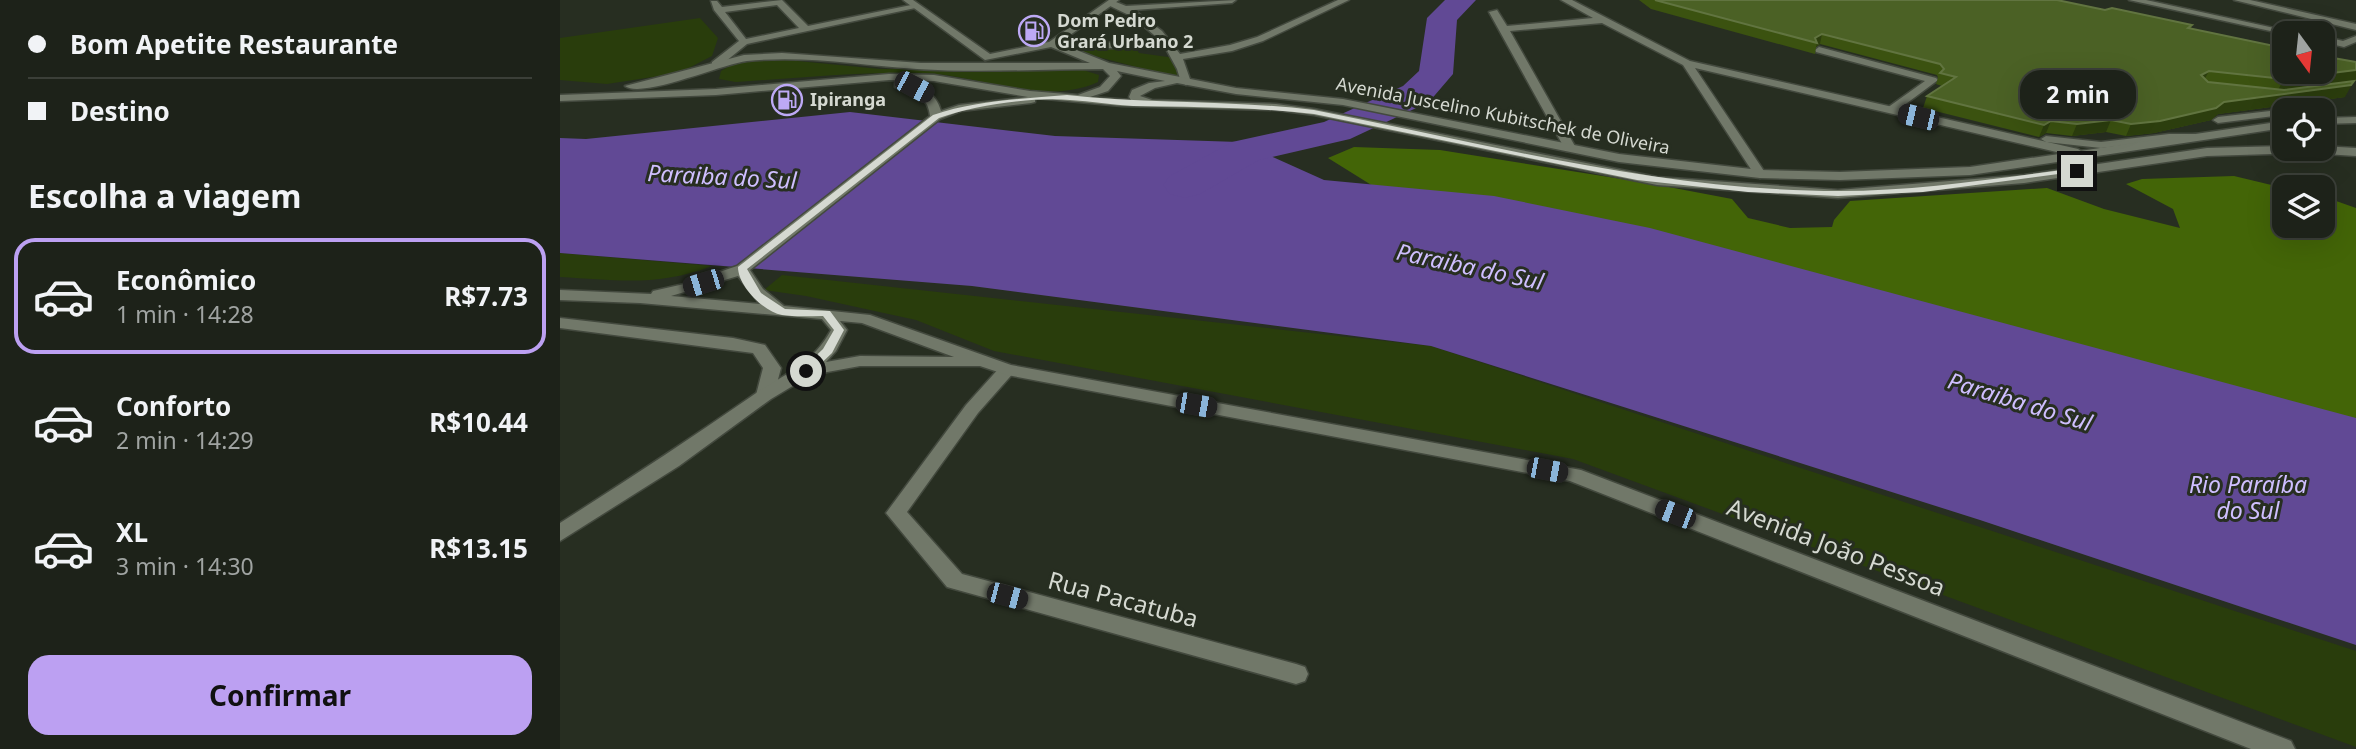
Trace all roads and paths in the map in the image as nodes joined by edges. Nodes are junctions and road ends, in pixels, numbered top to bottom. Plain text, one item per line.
1 (712, 0) edge
2 (906, 0) edge
3 (1232, 0) edge
4 (1345, 0) edge
5 (1565, 0) edge
6 (2133, 0) edge
7 (2238, 0) edge
8 (1113, 1) edge
9 (779, 2) edge
10 (916, 7) junction
11 (1127, 8) junction
12 (718, 10) junction
13 (1494, 12) dead end
14 (1604, 20) junction
15 (2356, 27) edge
16 (1505, 29) junction
17 (2272, 29) edge
18 (806, 30) junction
19 (2356, 39) edge
20 (744, 42) junction
21 (2335, 42) edge
22 (1168, 44) junction
23 (1056, 46) junction
24 (1819, 50) edge
25 (1179, 57) junction
26 (989, 58) junction
27 (1687, 63) junction
28 (716, 64) junction
29 (941, 66) junction
30 (1106, 66) junction
31 (830, 81) junction
32 (1186, 82) junction
33 (560, 87) edge
34 (741, 89) junction
35 (1067, 97) junction
36 (560, 98) edge
37 (1183, 105) junction
38 (1891, 110) junction
39 (2270, 114) edge
40 (934, 118) junction
41 (2218, 120) edge
42 (2356, 120) edge
43 (2335, 121) edge
44 (2272, 126) edge
45 (2196, 137) junction
46 (2046, 139) edge
47 (1570, 148) junction
48 (2356, 152) edge
49 (2078, 153) junction
50 (1760, 174) junction
51 (745, 266) junction
52 (560, 295) edge
53 (640, 298) junction
54 (782, 312) junction
55 (826, 313) junction
56 (560, 323) edge
57 (998, 366) junction
58 (806, 371) junction
59 (765, 395) junction
60 (560, 533) edge
61 (1296, 674) dead end
62 (2282, 749) edge

1 - 12 street
2 - 10 street
3 - 11 street
4 - 25 street
5 - 14 street
6 - 17 street
7 - 15 street
8 - 11 street
8 - 23 street
9 - 12 street
9 - 18 street
10 - 18 street
10 - 26 street
11 - 22 street
12 - 20 street
13 - 16 street
14 - 16 street
14 - 27 street
16 - 47 street
18 - 20 street
19 - 21 street
20 - 28 street
22 - 23 street
22 - 25 street
23 - 26 street
23 - 30 street
24 - 38 lane
25 - 32 street
26 - 29 street
27 - 38 street
27 - 50 street
28 - 29 street, Avenida Juscelino Kubitschek de Oliveira
28 - 33 street
28 - 34 street
29 - 30 street, Avenida Juscelino Kubitschek de Oliveira
30 - 32 street, Avenida Juscelino Kubitschek de Oliveira
30 - 35 street
31 - 34 street, Avenida Juscelino Kubitschek de Oliveira
31 - 35 street, Avenida Juscelino Kubitschek de Oliveira
31 - 40 street
32 - 37 street
32 - 47 street, Avenida Juscelino Kubitschek de Oliveira
34 - 36 street
35 - 37 street, Avenida Juscelino Kubitschek de Oliveira
35 - 40 street
37 - 48 street, Avenida Juscelino Kubitschek de Oliveira
38 - 49 street
39 - 41 lane
40 - 51 street
42 - 43 street
44 - 45 street, Avenida Juscelino Kubitschek de Oliveira
45 - 46 lane
45 - 49 street, Avenida Juscelino Kubitschek de Oliveira
47 - 50 street, Avenida Juscelino Kubitschek de Oliveira
49 - 50 street, Avenida Juscelino Kubitschek de Oliveira
51 - 53 street
51 - 54 street
52 - 53 street
53 - 54 street, Avenida João Pessoa
54 - 55 street, Avenida João Pessoa
55 - 57 street, Avenida João Pessoa
55 - 58 street
56 - 59 street
57 - 58 street, Avenida João Pessoa
57 - 61 street, Rua Pacatuba
57 - 62 street, Avenida João Pessoa
58 - 59 street, Avenida João Pessoa
59 - 60 street, Avenida João Pessoa

